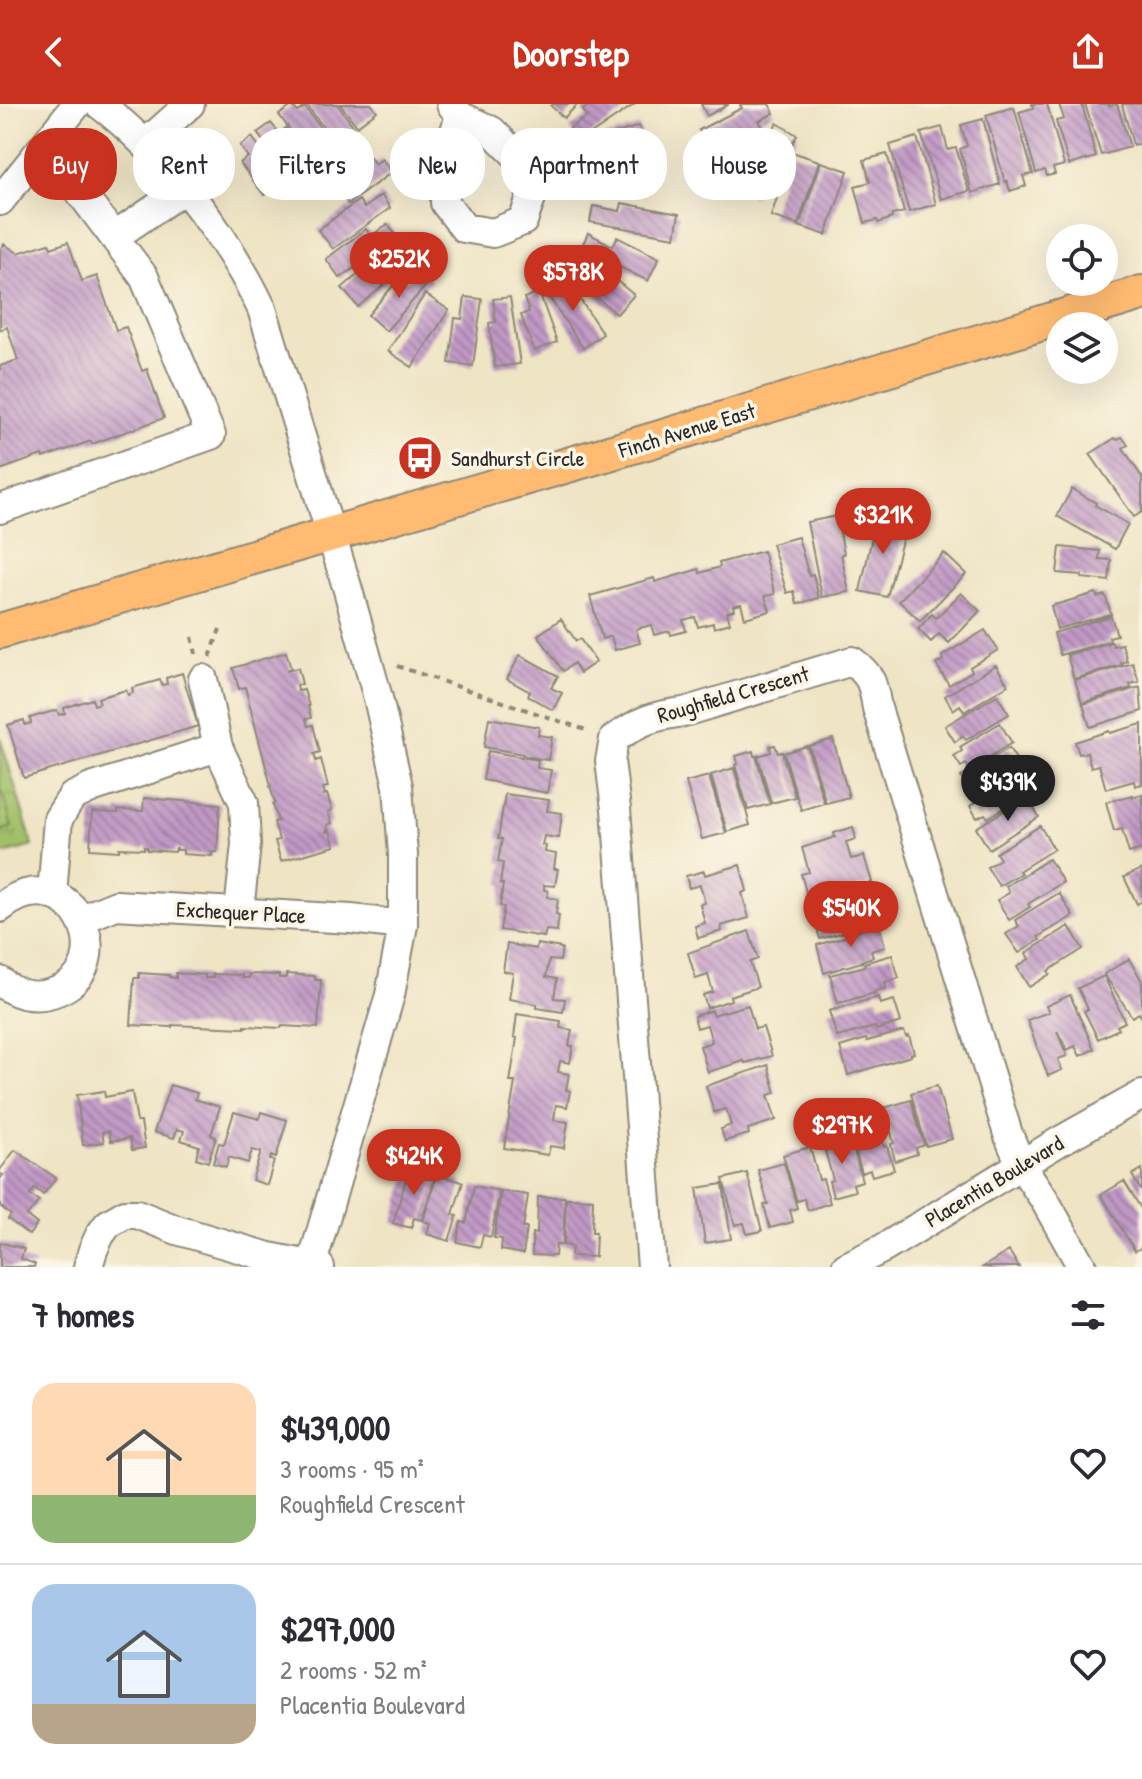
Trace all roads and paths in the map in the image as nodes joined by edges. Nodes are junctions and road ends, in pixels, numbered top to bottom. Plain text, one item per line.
1 (77, 104) edge
2 (99, 104) edge
3 (190, 104) edge
4 (58, 128) edge
5 (163, 128) edge
6 (133, 132) edge
7 (24, 171) edge
8 (86, 200) edge
9 (168, 200) edge
10 (193, 200) edge
11 (0, 201) edge
12 (114, 237) junction
13 (1142, 293) edge
14 (0, 509) edge
15 (331, 533) junction
16 (0, 631) edge
17 (367, 658) junction
18 (203, 679) dead end
19 (614, 739) junction
20 (218, 747) junction
21 (52, 895) junction
22 (0, 908) edge
23 (239, 912) junction
24 (82, 919) junction
25 (403, 925) junction
26 (0, 981) edge
27 (26, 995) junction
28 (0, 1011) edge
29 (1142, 1095) edge
30 (1021, 1165) junction
31 (314, 1266) edge
32 (88, 1267) edge
33 (652, 1267) edge
34 (846, 1267) edge
35 (1082, 1267) edge

1 - 4 street
2 - 6 street
3 - 5 street
7 - 11 street
8 - 12 street
9 - 12 street
10 - 15 street
12 - 14 street
13 - 15 main road, Finch Avenue East
15 - 16 main road, Finch Avenue East
15 - 17 street
17 - 19 path
17 - 25 street
18 - 20 street
19 - 30 street, Roughfield Crescent
19 - 33 street
20 - 21 street
20 - 23 street
21 - 22 street
21 - 24 street
23 - 24 street, Exchequer Place
23 - 25 street, Exchequer Place
24 - 27 street
25 - 31 street
26 - 27 street
27 - 28 street
29 - 30 street, Placentia Boulevard
30 - 34 street, Placentia Boulevard
30 - 35 street
31 - 32 street

